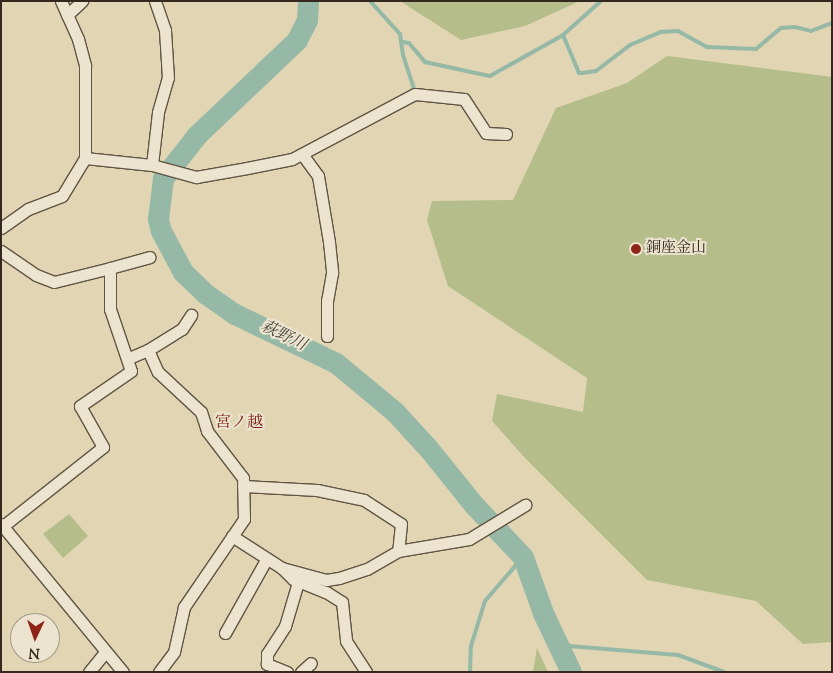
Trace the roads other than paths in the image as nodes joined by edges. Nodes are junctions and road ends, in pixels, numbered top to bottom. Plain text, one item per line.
1 (61, 1) edge
2 (82, 1) edge
3 (155, 1) edge
4 (67, 15) junction
5 (506, 134) dead end
6 (302, 154) junction
7 (85, 158) junction
8 (153, 166) junction
9 (1, 228) edge
10 (1, 251) edge
11 (150, 257) dead end
12 (110, 268) junction
13 (191, 315) dead end
14 (327, 336) dead end
15 (148, 350) junction
16 (129, 358) junction
17 (243, 486) junction
18 (525, 505) dead end
19 (2, 525) edge
20 (232, 536) junction
21 (398, 551) junction
22 (266, 560) junction
23 (282, 568) junction
24 (298, 582) junction
25 (225, 633) dead end
26 (105, 652) junction
27 (312, 663) dead end
28 (89, 672) edge
29 (123, 672) edge
30 (159, 672) edge
31 (288, 672) edge
32 (301, 672) edge
33 (366, 672) edge

1 - 4 street
2 - 4 street
3 - 8 street
4 - 7 street
5 - 6 street
6 - 8 street
6 - 14 street
7 - 8 street
7 - 9 street
10 - 12 street
11 - 12 street
12 - 16 street
13 - 15 street
15 - 16 street
15 - 17 street
16 - 19 street
17 - 20 street
17 - 21 street
18 - 21 street
19 - 26 street
20 - 22 street
20 - 30 street
21 - 23 street
22 - 23 street
22 - 25 street
23 - 24 street
24 - 31 street
24 - 33 street
26 - 28 street
26 - 29 street
27 - 32 street

